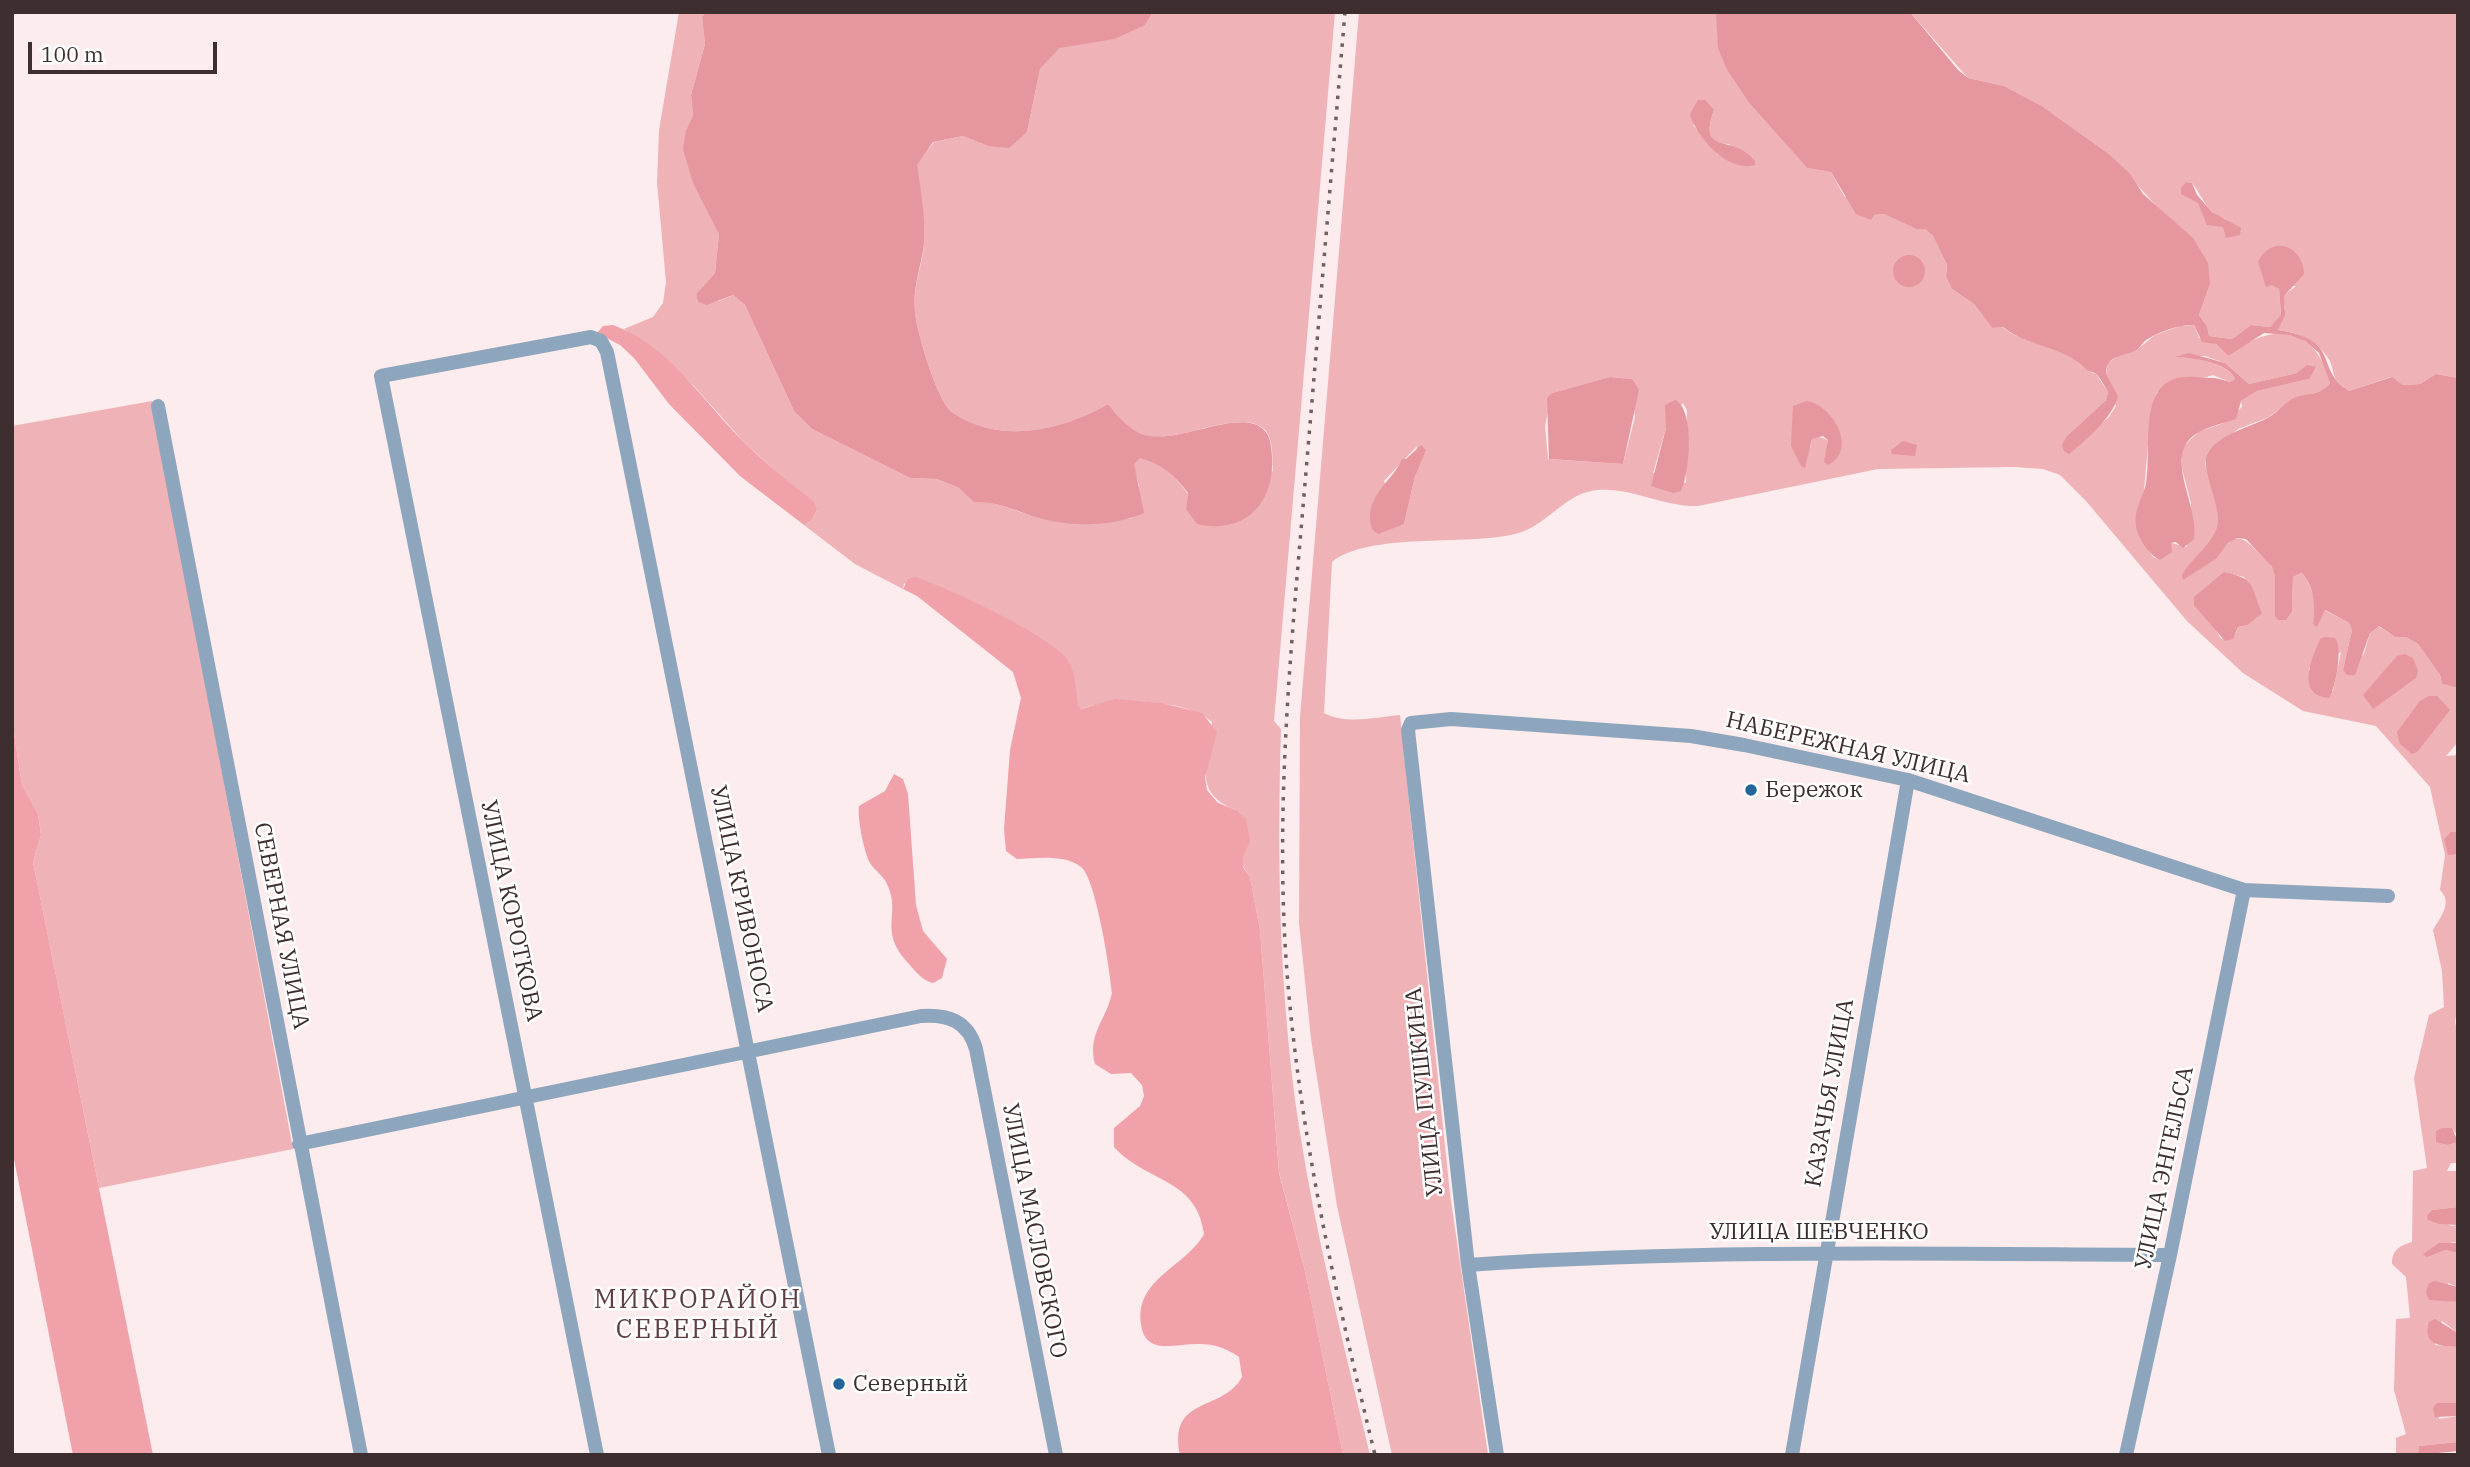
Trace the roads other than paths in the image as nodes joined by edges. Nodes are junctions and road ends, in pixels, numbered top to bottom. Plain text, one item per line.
1 (607, 352) joint
2 (158, 406) dead end
3 (1411, 723) joint
4 (1909, 780) junction
5 (2244, 890) junction
6 (2388, 897) dead end
7 (750, 1053) junction
8 (526, 1097) junction
9 (299, 1144) junction
10 (1825, 1253) junction
11 (2171, 1255) junction
12 (1468, 1265) junction
13 (361, 1455) edge
14 (597, 1455) edge
15 (829, 1455) edge
16 (1056, 1455) edge
17 (1497, 1455) edge
18 (1792, 1455) edge
19 (2126, 1455) edge

1 - 7 street, УЛИЦА КРИВОНОСА
1 - 8 street, УЛИЦА КОРОТКОВА
2 - 9 street, СЕВЕРНАЯ УЛИЦА
3 - 4 street, НАБЕРЕЖНАЯ УЛИЦА
3 - 12 street, УЛИЦА ПУШКИНА
4 - 5 street, НАБЕРЕЖНАЯ УЛИЦА
4 - 10 street, КАЗАЧЬЯ УЛИЦА
5 - 6 street, НАБЕРЕЖНАЯ УЛИЦА
5 - 11 street, УЛИЦА ЭНГЕЛЬСА
7 - 8 street
7 - 15 street, УЛИЦА КРИВОНОСА
7 - 16 street, УЛИЦА МАСЛОВСКОГО
8 - 9 street
8 - 14 street, УЛИЦА КОРОТКОВА
9 - 13 street, СЕВЕРНАЯ УЛИЦА
10 - 11 street, УЛИЦА ШЕВЧЕНКО
10 - 12 street, УЛИЦА ШЕВЧЕНКО
10 - 18 street, КАЗАЧЬЯ УЛИЦА
11 - 19 street, УЛИЦА ЭНГЕЛЬСА
12 - 17 street, УЛИЦА ПУШКИНА

